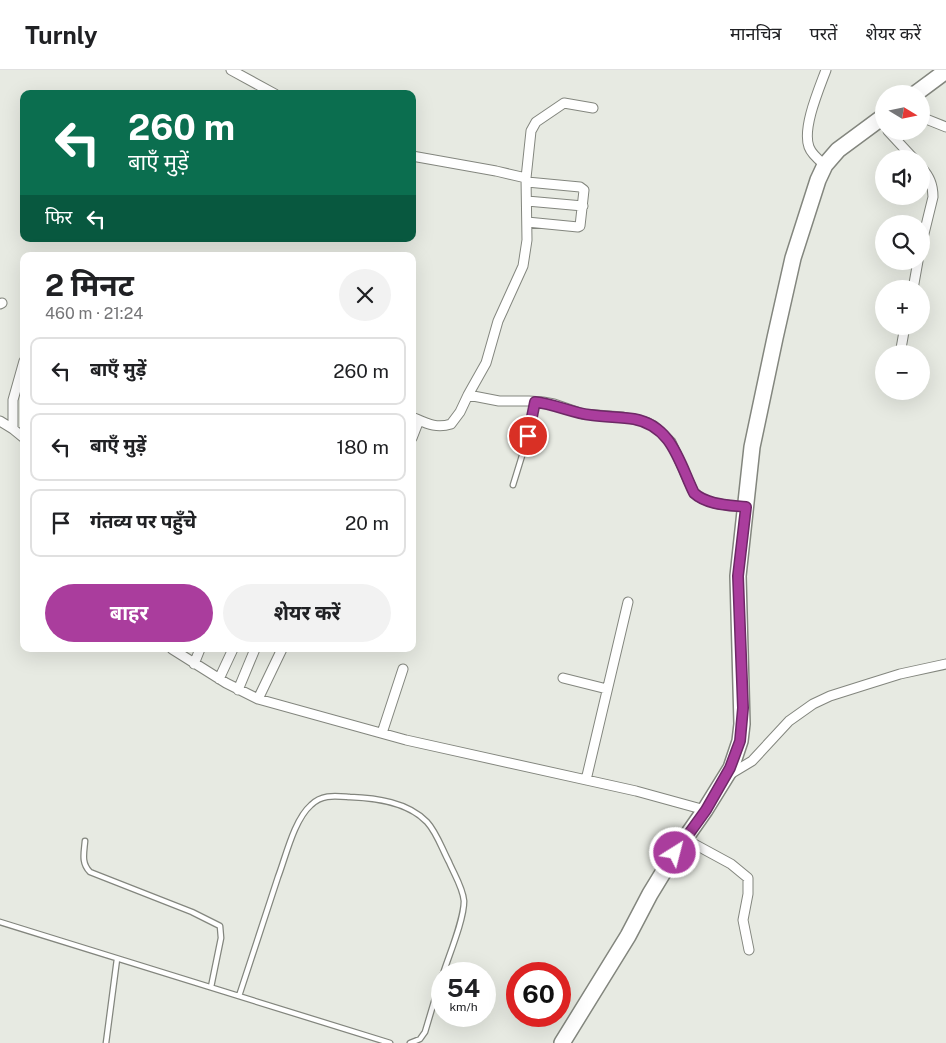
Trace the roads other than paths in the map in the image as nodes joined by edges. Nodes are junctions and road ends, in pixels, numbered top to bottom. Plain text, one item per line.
1 (232, 70) edge
2 (826, 70) edge
3 (946, 71) edge
4 (927, 85) edge
5 (268, 90) edge
6 (593, 108) dead end
7 (930, 121) edge
8 (946, 127) edge
9 (875, 128) edge
10 (898, 140) edge
11 (906, 150) edge
12 (416, 157) edge
13 (825, 165) junction
14 (526, 180) junction
15 (930, 180) edge
16 (527, 201) junction
17 (583, 206) junction
18 (928, 215) edge
19 (527, 222) junction
20 (20, 376) edge
21 (468, 395) junction
22 (535, 402) junction
23 (416, 419) edge
24 (0, 421) edge
25 (19, 431) edge
26 (513, 485) dead end
27 (746, 507) junction
28 (628, 602) dead end
29 (176, 652) edge
30 (199, 652) edge
31 (232, 652) edge
32 (254, 652) edge
33 (281, 652) edge
34 (194, 664) junction
35 (946, 664) edge
36 (403, 669) dead end
37 (563, 678) dead end
38 (219, 680) junction
39 (607, 689) junction
40 (238, 690) junction
41 (258, 699) junction
42 (382, 733) junction
43 (725, 777) junction
44 (586, 780) junction
45 (706, 810) junction
46 (684, 839) junction
47 (85, 841) dead end
48 (0, 922) edge
49 (749, 950) dead end
50 (117, 958) junction
51 (447, 962) edge
52 (211, 988) junction
53 (239, 996) junction
54 (431, 1013) edge
55 (106, 1043) edge
56 (390, 1043) edge
57 (410, 1043) edge
58 (562, 1043) edge

1 - 5 street
2 - 13 street
3 - 4 main road
6 - 14 street
7 - 8 street
9 - 13 main road
10 - 11 street
12 - 14 street
13 - 27 main road
14 - 16 street
14 - 17 street
15 - 18 street
16 - 17 street
16 - 19 street
17 - 19 street
19 - 21 street
20 - 25 street
21 - 22 street
21 - 23 street
22 - 26 lane
22 - 27 street
24 - 25 street
27 - 43 main road
28 - 39 street
29 - 34 street
30 - 34 street
31 - 38 street
32 - 40 street
33 - 41 street
34 - 38 street
35 - 43 street
36 - 42 street
37 - 39 street
38 - 40 street
39 - 44 street
40 - 41 street
41 - 42 street
42 - 44 street
43 - 45 main road
44 - 45 street
45 - 46 main road
46 - 49 street
46 - 58 main road
47 - 52 lane
48 - 50 lane
50 - 52 lane
50 - 55 lane
51 - 53 lane
52 - 53 lane
53 - 56 lane
54 - 57 lane

